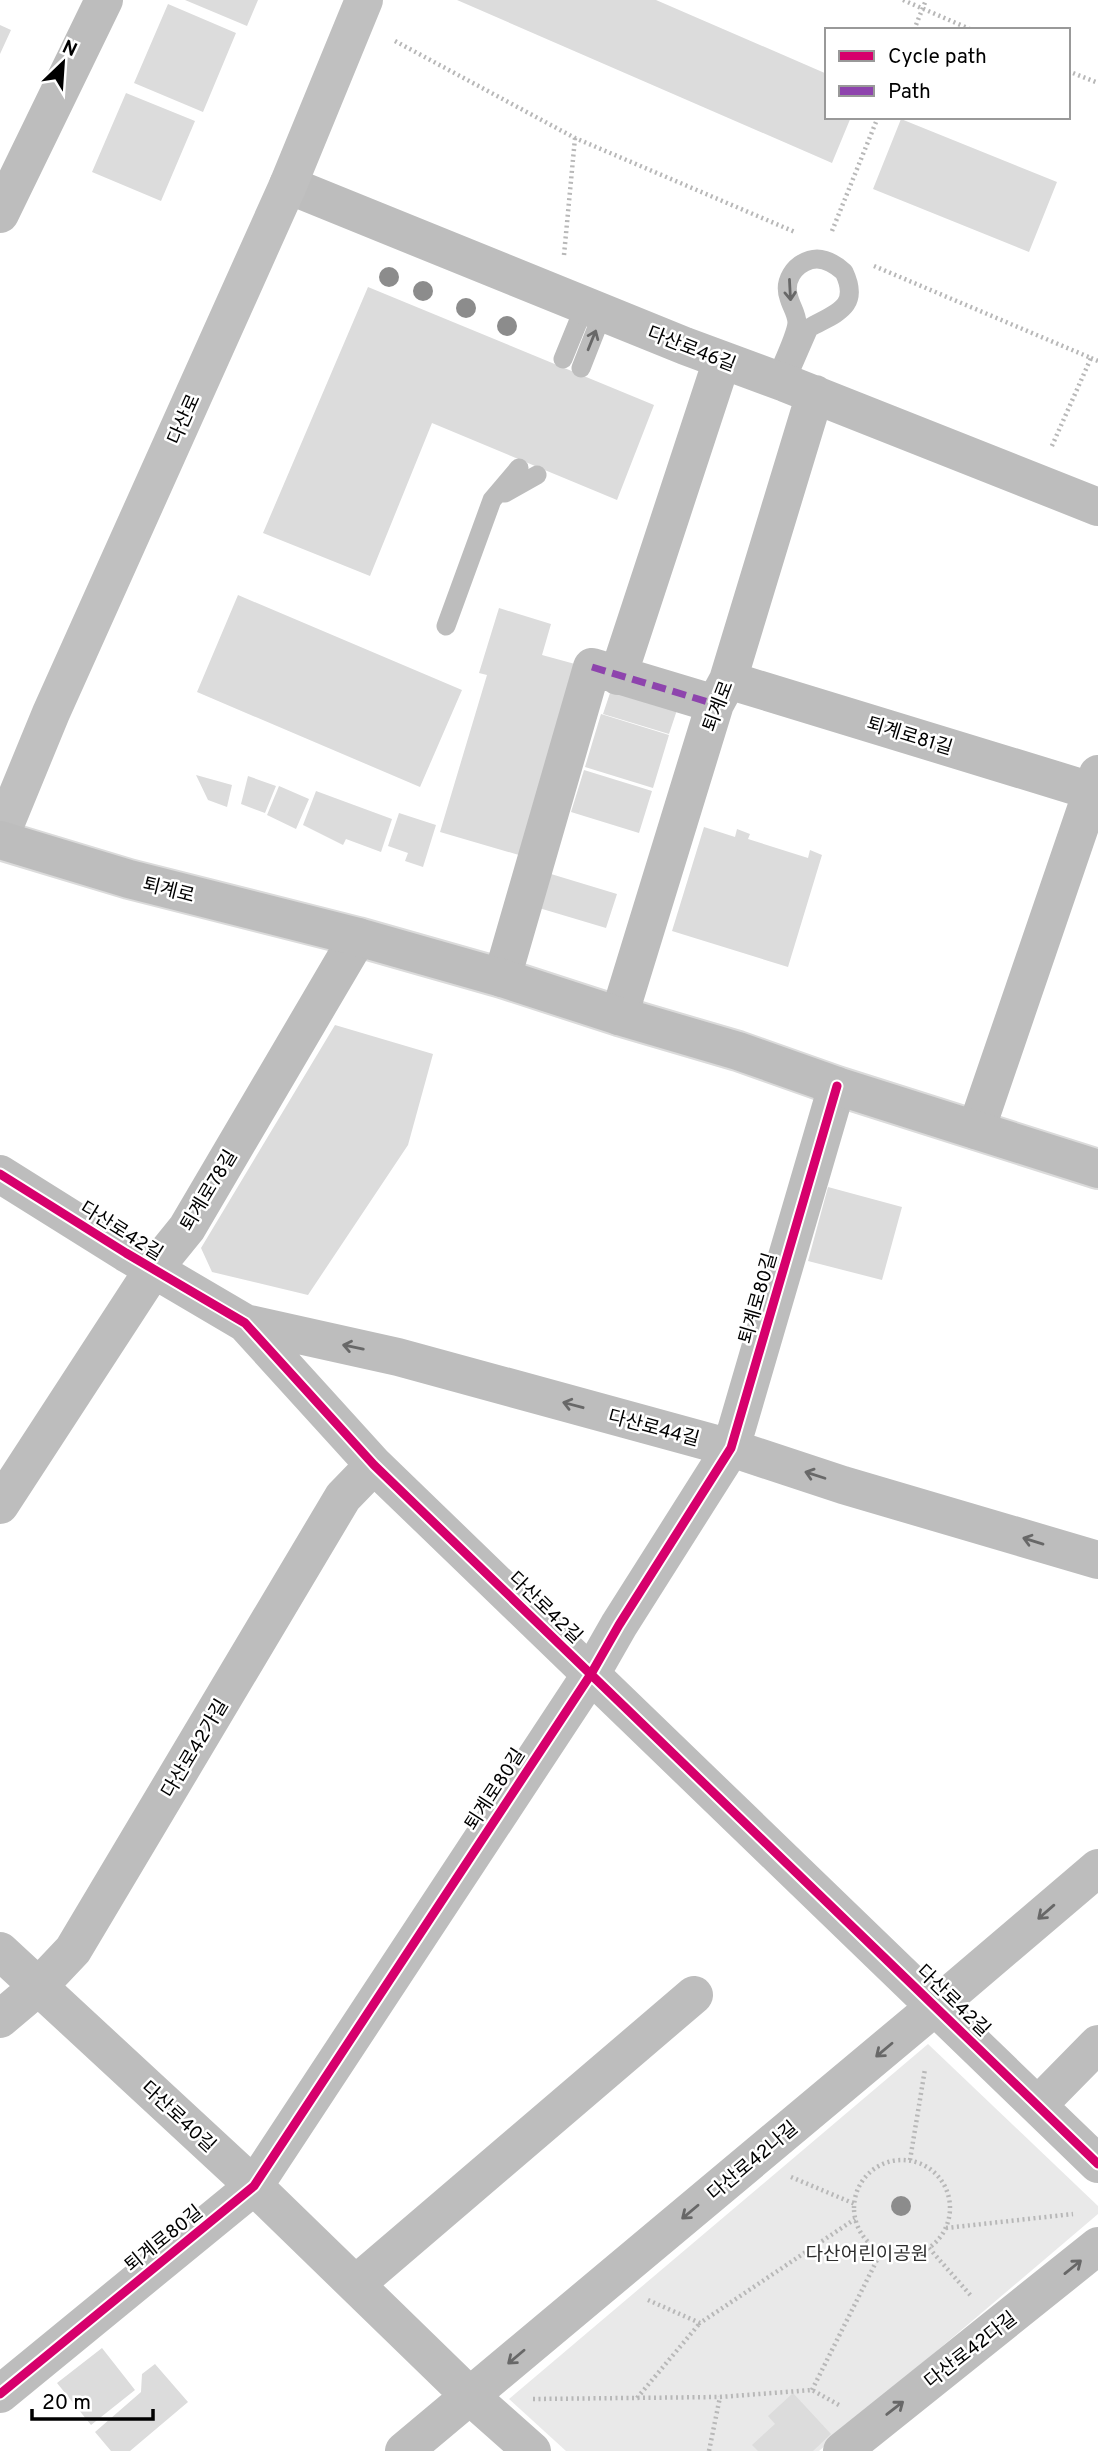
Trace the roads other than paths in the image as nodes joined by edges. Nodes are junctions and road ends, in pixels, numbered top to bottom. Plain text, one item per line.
1 (104, 0) edge
2 (364, 0) edge
3 (288, 186) junction
4 (0, 214) edge
5 (594, 309) junction
6 (722, 360) junction
7 (572, 363) dead end
8 (792, 385) junction
9 (528, 472) dead end
10 (1098, 507) edge
11 (446, 626) dead end
12 (605, 672) junction
13 (721, 692) junction
14 (1096, 786) edge
15 (0, 838) edge
16 (358, 937) junction
17 (502, 978) junction
18 (619, 1016) junction
19 (837, 1086) junction
20 (976, 1130) junction
21 (1098, 1170) edge
22 (0, 1174) edge
23 (153, 1270) junction
24 (245, 1323) junction
25 (731, 1448) junction
26 (374, 1465) junction
27 (0, 1505) edge
28 (1098, 1560) edge
29 (591, 1674) junction
30 (1098, 1868) edge
31 (0, 1951) edge
32 (38, 1987) junction
33 (694, 1995) dead end
34 (936, 2006) junction
35 (0, 2019) edge
36 (1098, 2044) edge
37 (1038, 2105) junction
38 (1098, 2164) edge
39 (254, 2186) junction
40 (1091, 2229) edge
41 (356, 2284) junction
42 (0, 2394) edge
43 (470, 2396) junction
44 (404, 2451) edge
45 (532, 2451) edge
46 (842, 2451) edge

1 - 4 street
2 - 3 main road, 다산로
3 - 5 street, 다산로46길
3 - 15 main road, 다산로
5 - 6 street, 다산로46길
5 - 7 lane
6 - 8 street, 다산로46길
6 - 12 street
8 -> 8 lane
8 - 10 street, 다산로46길
8 - 13 street, 퇴계로
9 - 11 lane
12 - 13 street, 퇴계로81길
12 - 17 street
13 - 14 street, 퇴계로81길
13 - 18 street, 퇴계로
14 - 20 street, 퇴계로81길
15 - 16 street, 퇴계로
16 - 17 street, 퇴계로
16 - 23 street, 퇴계로78길
17 - 18 street, 퇴계로
18 - 19 street, 퇴계로
19 - 20 street, 퇴계로
19 - 25 street, 퇴계로80길
20 - 21 street, 퇴계로
22 - 23 street, 다산로42길
23 - 24 street, 다산로42길
23 - 27 street, 퇴계로78길
25 -> 24 street, 다산로44길
24 - 26 street, 다산로42길
28 -> 25 street, 다산로44길
25 - 29 street, 퇴계로80길
26 - 29 street, 다산로42길
26 - 32 street, 다산로42가길
29 - 34 street, 다산로42길
29 - 39 street, 퇴계로80길
30 -> 34 street, 다산로42나길
31 - 32 street, 다산로40길
32 - 35 street, 다산로42가길
32 - 39 street, 다산로40길
33 - 41 street
34 - 37 street, 다산로42길
34 -> 43 street, 다산로42나길
36 - 37 street
37 - 38 street, 다산로42길
39 - 41 street, 다산로40길
39 - 42 street, 퇴계로80길
46 -> 40 street, 다산로42다길
41 - 43 street, 다산로40길
43 - 44 street, 다산로42나길
43 - 45 street, 다산로40길

